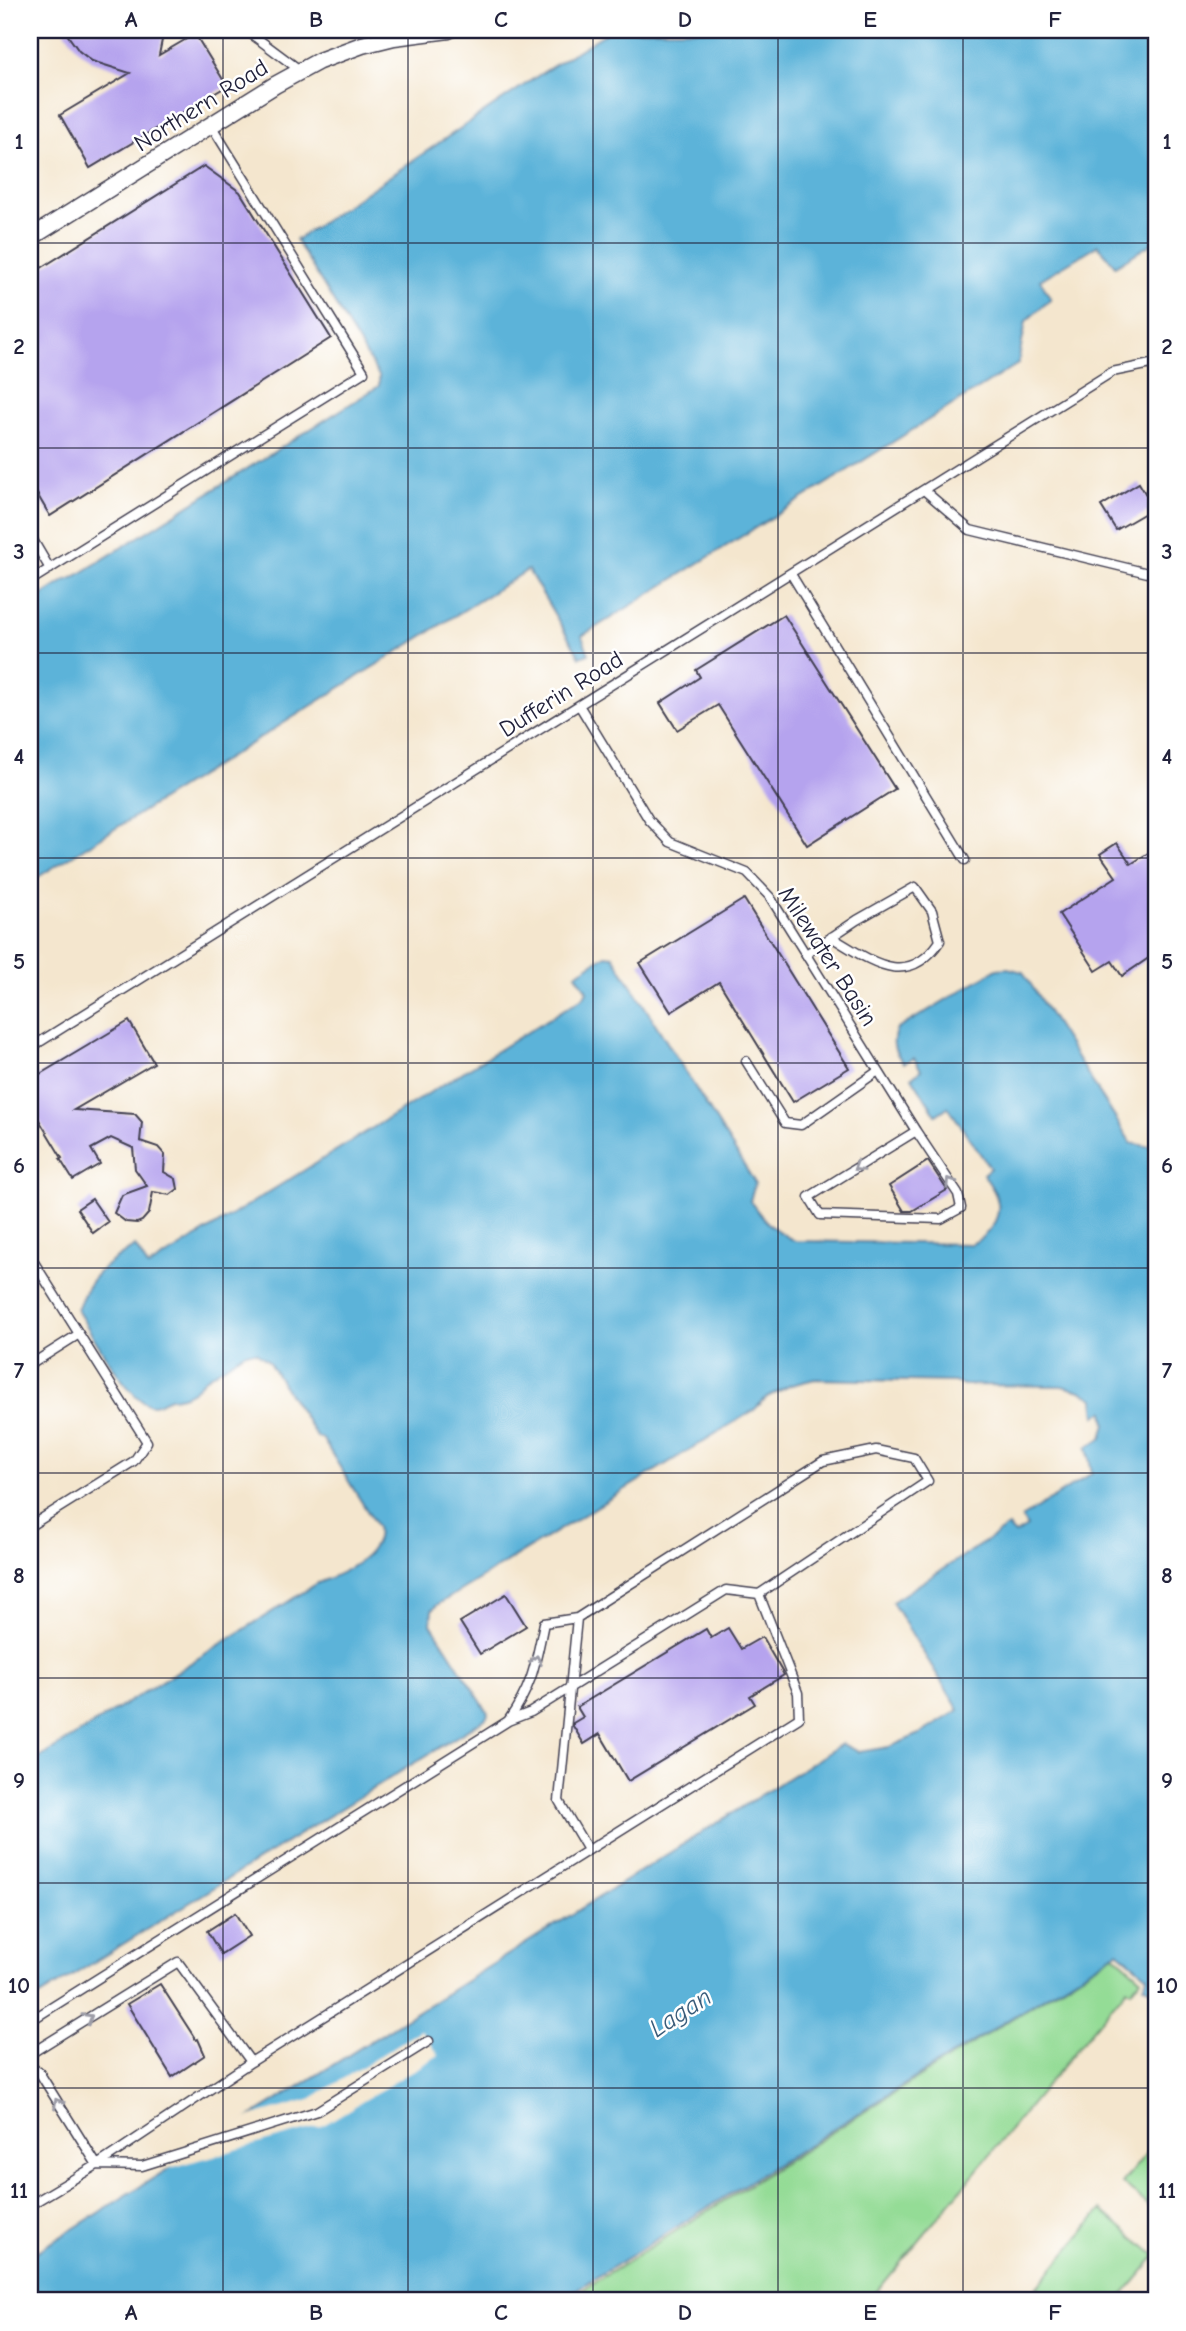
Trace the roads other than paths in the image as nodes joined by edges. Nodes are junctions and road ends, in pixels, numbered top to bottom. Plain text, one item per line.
1 (246, 30) edge
2 (449, 30) edge
3 (429, 32) edge
4 (301, 71) junction
5 (211, 125) junction
6 (30, 238) edge
7 (1156, 363) edge
8 (925, 491) junction
9 (30, 535) edge
10 (51, 569) junction
11 (791, 574) junction
12 (1156, 575) edge
13 (30, 582) edge
14 (579, 705) junction
15 (965, 860) dead end
16 (831, 937) junction
17 (806, 954) junction
18 (30, 1048) edge
19 (747, 1060) dead end
20 (878, 1071) junction
21 (916, 1131) junction
22 (30, 1256) edge
23 (79, 1334) junction
24 (30, 1365) edge
25 (30, 1527) edge
26 (759, 1594) junction
27 (577, 1618) junction
28 (572, 1685) junction
29 (508, 1721) junction
30 (589, 1850) junction
31 (30, 2021) edge
32 (429, 2041) dead end
33 (30, 2054) edge
34 (251, 2062) junction
35 (30, 2066) edge
36 (97, 2165) junction
37 (30, 2205) edge

1 - 4 lane
2 - 3 street, Northern Road
3 - 4 street, Northern Road
4 - 5 street, Northern Road
5 - 6 street, Northern Road
5 - 10 lane
7 - 8 lane, Dufferin Road
8 - 11 lane, Dufferin Road
8 - 12 lane
9 - 10 lane
10 - 13 lane
11 - 14 lane, Dufferin Road
11 - 15 lane
14 - 17 lane, Milewater Basin
14 - 18 lane, Dufferin Road
16 - 16 lane
16 - 17 lane
17 - 20 lane, Milewater Basin
19 - 20 lane
20 - 21 lane, Milewater Basin
21 -> 21 lane, Milewater Basin
22 - 23 lane
23 - 24 lane
23 - 25 lane
26 - 27 lane
26 - 28 lane
26 - 30 lane
27 - 28 lane
29 -> 27 lane
28 - 29 lane
28 - 30 lane
29 - 31 lane
30 - 34 lane
32 - 36 lane
33 -> 34 lane
34 - 36 lane
36 -> 35 lane
36 - 37 lane

